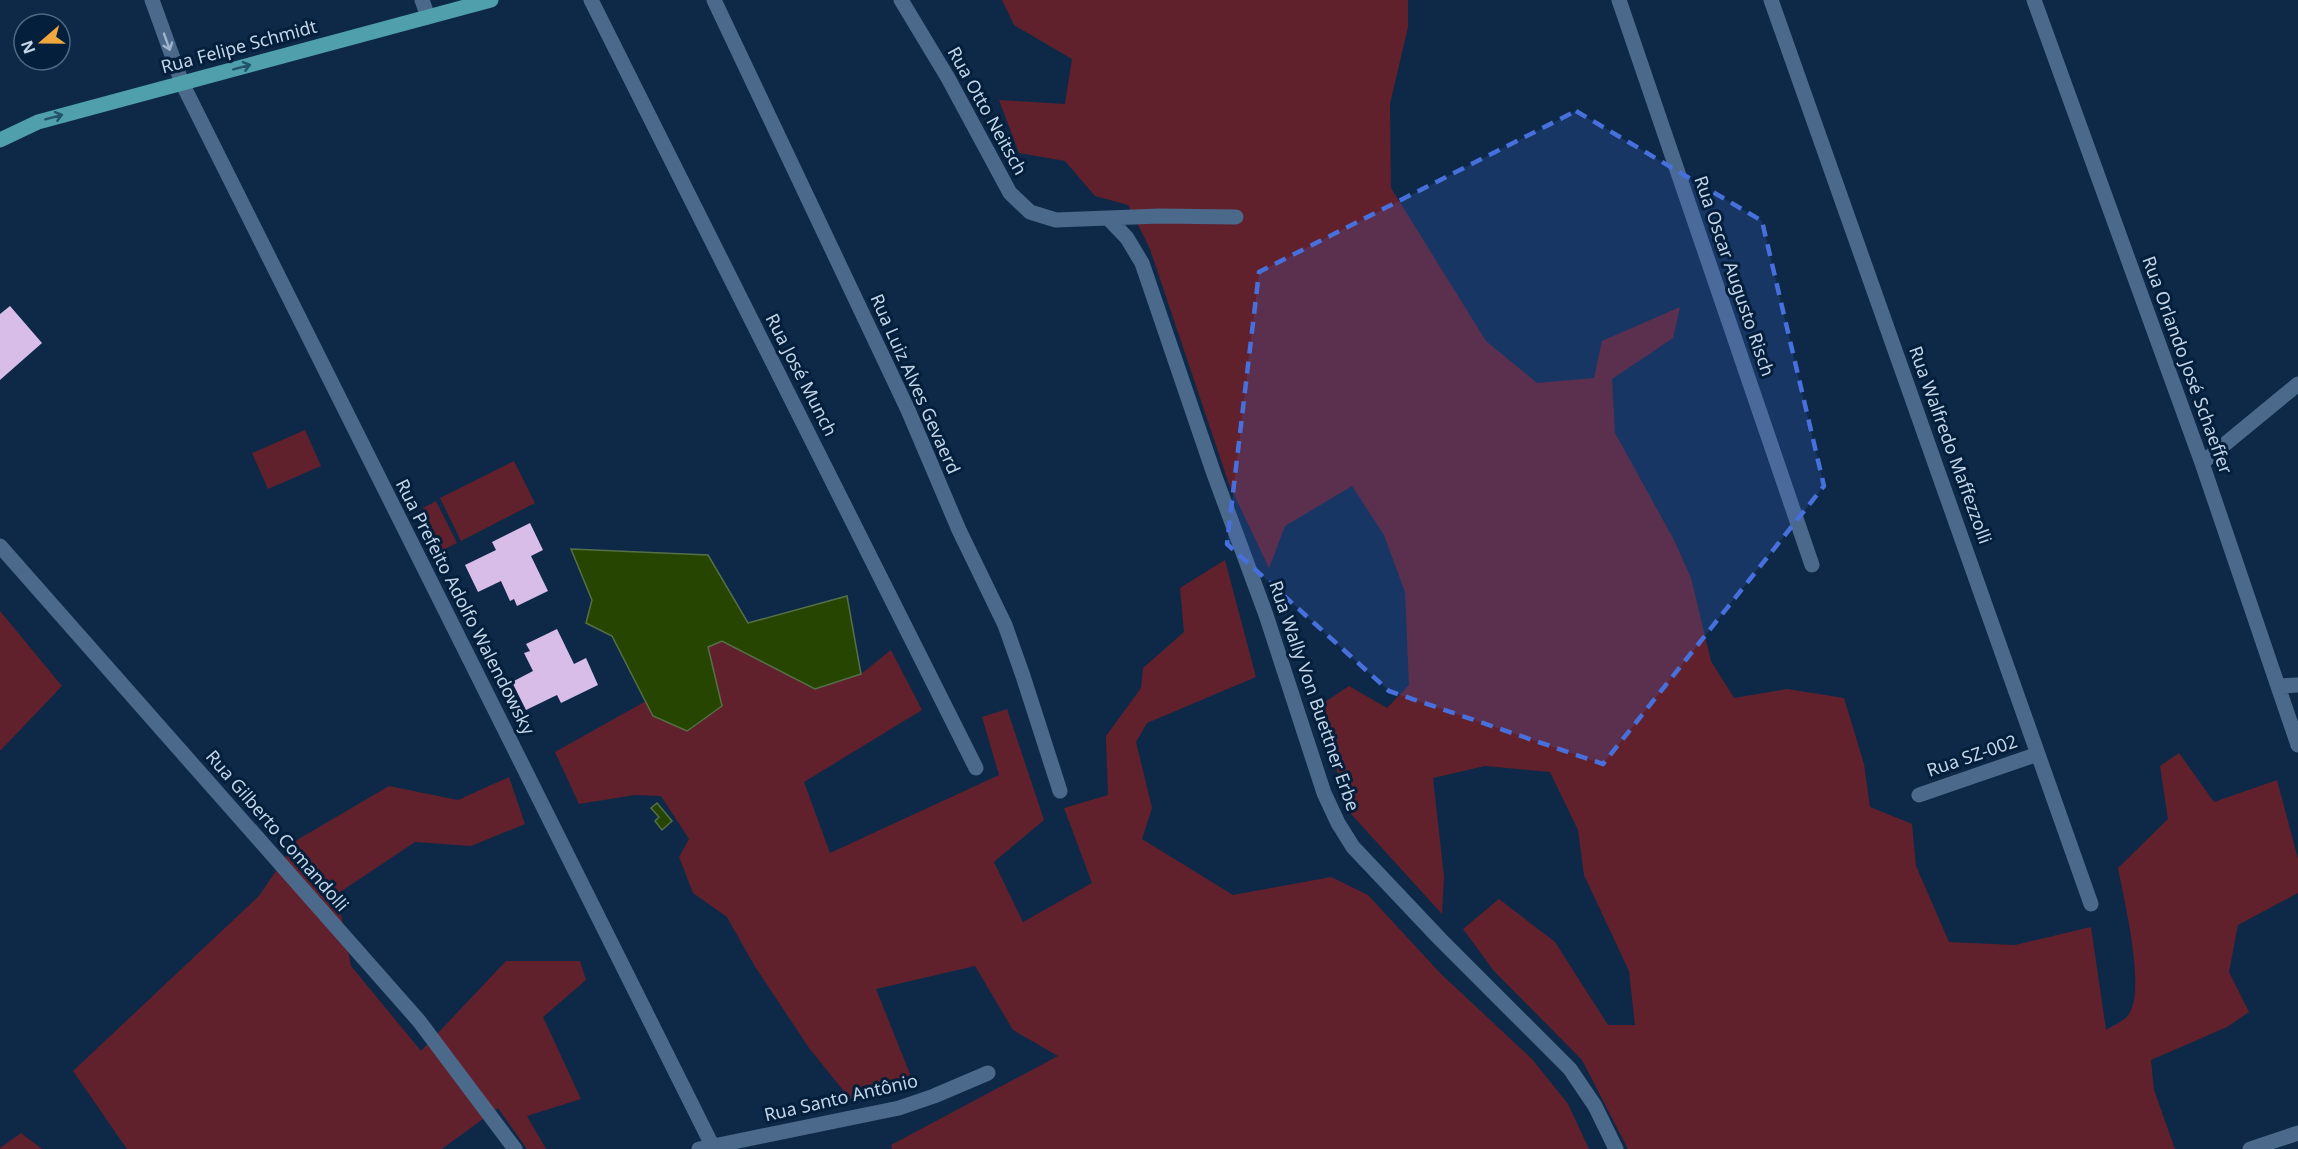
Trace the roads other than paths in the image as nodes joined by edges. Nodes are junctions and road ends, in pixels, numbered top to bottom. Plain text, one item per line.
1 (152, 0) edge
2 (422, 0) edge
3 (491, 0) edge
4 (591, 0) edge
5 (714, 0) edge
6 (901, 0) edge
7 (1619, 0) edge
8 (1771, 0) edge
9 (2034, 0) edge
10 (428, 17) junction
11 (182, 83) junction
12 (0, 140) edge
13 (1236, 217) dead end
14 (1108, 218) junction
15 (2298, 384) edge
16 (2202, 463) junction
17 (0, 546) edge
18 (1812, 566) dead end
19 (2298, 685) edge
20 (2279, 686) junction
21 (2298, 745) edge
22 (2038, 753) junction
23 (976, 768) dead end
24 (1060, 791) dead end
25 (1919, 795) dead end
26 (2091, 904) dead end
27 (988, 1073) dead end
28 (2298, 1132) edge
29 (708, 1148) edge
30 (515, 1149) edge
31 (1616, 1149) edge
32 (2250, 1149) edge

1 -> 11 street, Rua Prefeito Adolfo Walendowsky
2 - 10 street
3 - 10 main road, Rua Felipe Schmidt
4 - 23 street, Rua José Munch
5 - 24 street, Rua Luiz Alves Gevaerd
6 - 14 street, Rua Otto Neitsch
7 - 18 street, Rua Oscar Augusto Risch
8 - 22 street, Rua Walfredo Maffezzolli
9 - 16 street, Rua Orlando José Schaeffer
11 -> 10 main road, Rua Felipe Schmidt
12 -> 11 main road, Rua Felipe Schmidt
11 - 29 street, Rua Prefeito Adolfo Walendowsky
13 - 14 street, Rua Otto Neitsch
14 - 31 street, Rua Wally Von Buettner Erbe
15 - 16 street
16 - 20 street, Rua Orlando José Schaeffer
17 - 30 street, Rua Gilberto Comandolli
19 - 20 street
20 - 21 street, Rua Orlando José Schaeffer
22 - 25 street, Rua SZ-002
22 - 26 street, Rua Walfredo Maffezzolli
27 - 29 street, Rua Santo Antônio
28 - 32 street

